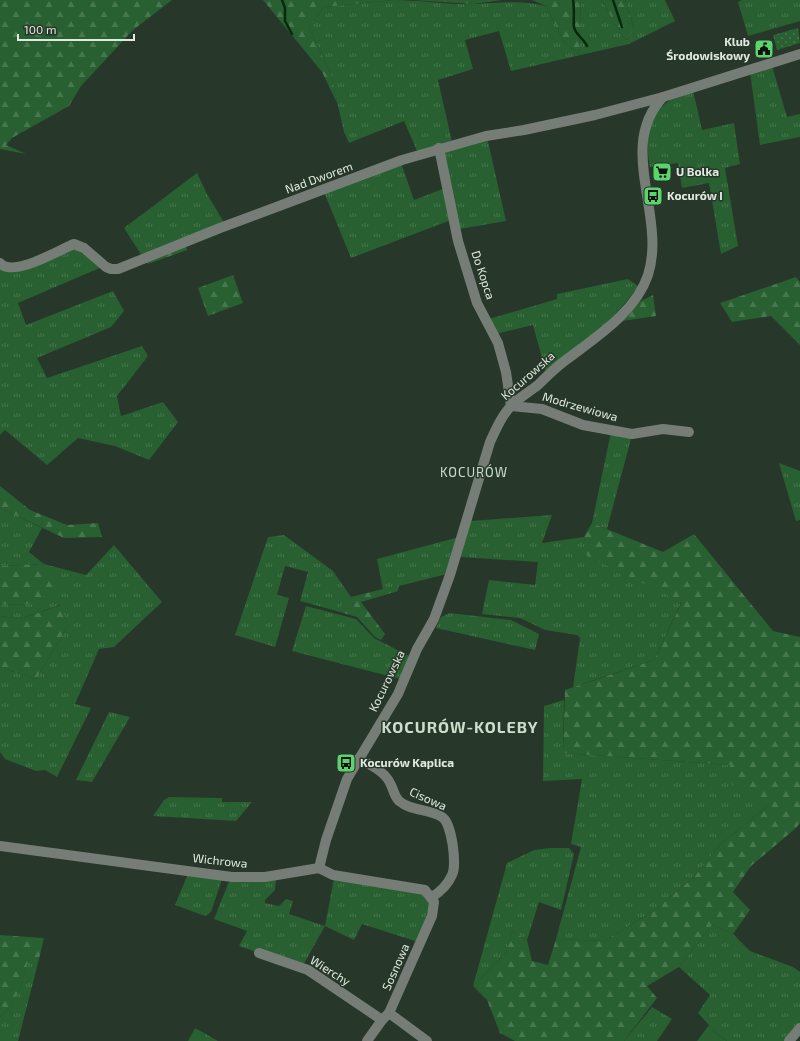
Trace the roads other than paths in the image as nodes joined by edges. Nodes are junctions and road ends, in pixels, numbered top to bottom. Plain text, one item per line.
1 (800, 54) edge
2 (663, 97) junction
3 (439, 148) junction
4 (0, 263) edge
5 (511, 406) junction
6 (688, 432) dead end
7 (358, 759) junction
8 (0, 846) edge
9 (318, 868) junction
10 (432, 897) junction
11 (259, 953) dead end
12 (389, 1013) junction
13 (382, 1020) junction
14 (800, 1028) edge
15 (367, 1041) edge
16 (427, 1041) edge
17 (789, 1041) edge

1 - 2 street
2 - 3 street, Nad Dworem
2 - 5 street, Kocurowska
3 - 4 street, Nad Dworem
3 - 5 street, Do Kopca
5 - 6 street, Modrzewiowa
5 - 7 street, Kocurowska
7 - 9 street, Kocurowska
7 - 10 street, Cisowa
8 - 9 street, Wichrowa
9 - 10 street
10 - 12 street, Sosnowa
11 - 13 street, Wierchy
12 - 13 street, Sosnowa
12 - 16 street
13 - 15 street, Sosnowa
14 - 17 street

